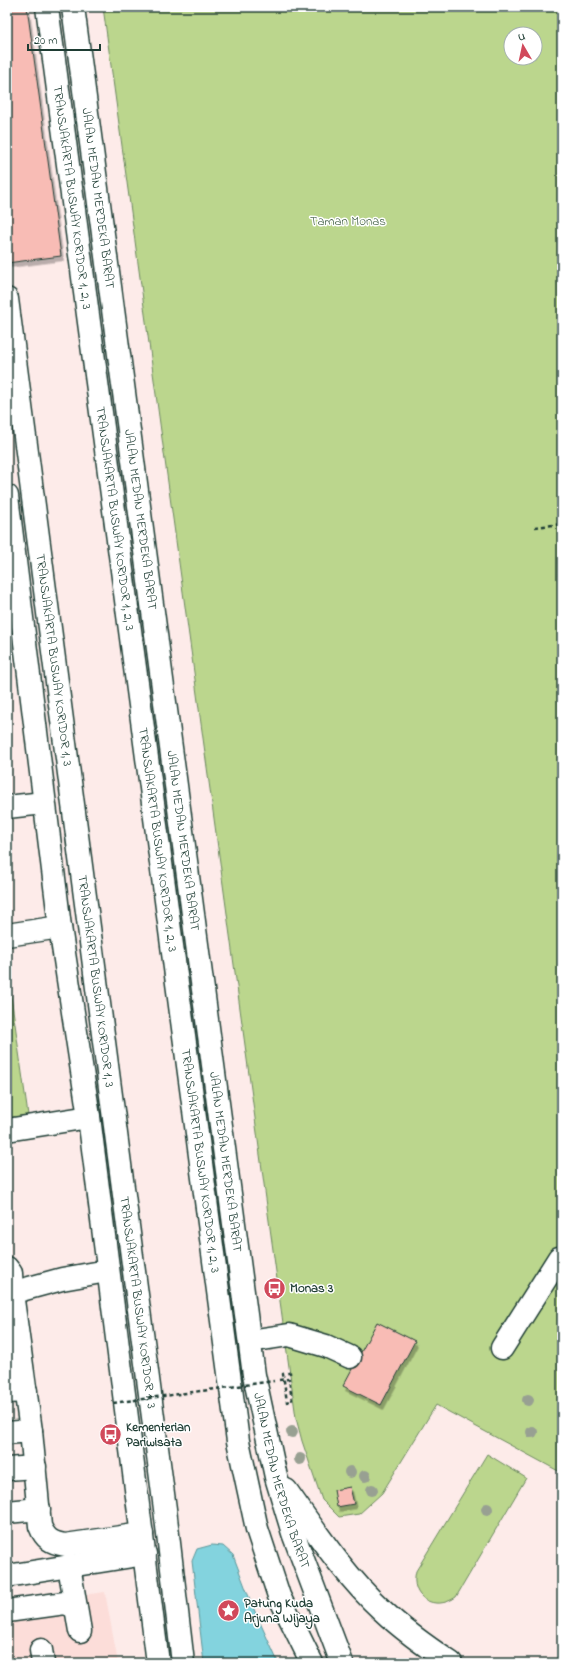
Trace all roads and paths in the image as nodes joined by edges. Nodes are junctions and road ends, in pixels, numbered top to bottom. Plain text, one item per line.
1 (47, 7) edge
2 (73, 7) edge
3 (7, 299) edge
4 (7, 496) edge
5 (562, 524) edge
6 (535, 527) dead end
7 (44, 803) junction
8 (7, 807) edge
9 (60, 927) junction
10 (7, 936) edge
11 (89, 1117) junction
12 (7, 1130) edge
13 (559, 1258) dead end
14 (7, 1268) edge
15 (107, 1271) junction
16 (9, 1294) edge
17 (250, 1341) junction
18 (502, 1348) dead end
19 (350, 1357) dead end
20 (294, 1372) dead end
21 (284, 1380) junction
22 (274, 1381) dead end
23 (16, 1392) edge
24 (113, 1404) dead end
25 (31, 1431) junction
26 (7, 1433) edge
27 (35, 1467) junction
28 (7, 1469) edge
29 (276, 1476) junction
30 (38, 1509) junction
31 (7, 1512) edge
32 (144, 1544) junction
33 (68, 1566) junction
34 (7, 1576) edge
35 (75, 1607) junction
36 (7, 1611) edge
37 (80, 1631) dead end
38 (312, 1662) edge
39 (158, 1663) edge
40 (183, 1663) edge
41 (342, 1663) edge
42 (451, 1663) edge

1 - 38 main road, TRANSJAKARTA BUSWAY KORIDOR 1, 2, 3
2 - 17 main road, JALAN MEDAN MERDEKA BARAT
3 - 40 main road, TRANSJAKARTA BUSWAY KORIDOR 1, 3
4 - 7 main road
5 - 6 path
7 - 8 main road
7 - 9 main road
9 - 10 main road
9 - 11 main road
11 - 12 main road
11 - 15 main road
13 - 18 main road
14 - 16 main road
15 - 16 main road
15 - 32 main road
16 - 23 main road
17 - 19 main road
17 - 29 main road, JALAN MEDAN MERDEKA BARAT
20 - 21 path
21 - 21 path
22 - 24 path, bridge
23 - 25 main road
25 - 26 main road
25 - 27 main road
27 - 28 main road
27 - 30 main road
29 - 41 main road, JALAN MEDAN MERDEKA BARAT
29 - 42 main road
30 - 31 main road
30 - 32 main road
32 - 33 main road
32 - 39 main road
33 - 34 main road
33 - 35 main road
35 - 36 main road
35 - 37 main road

